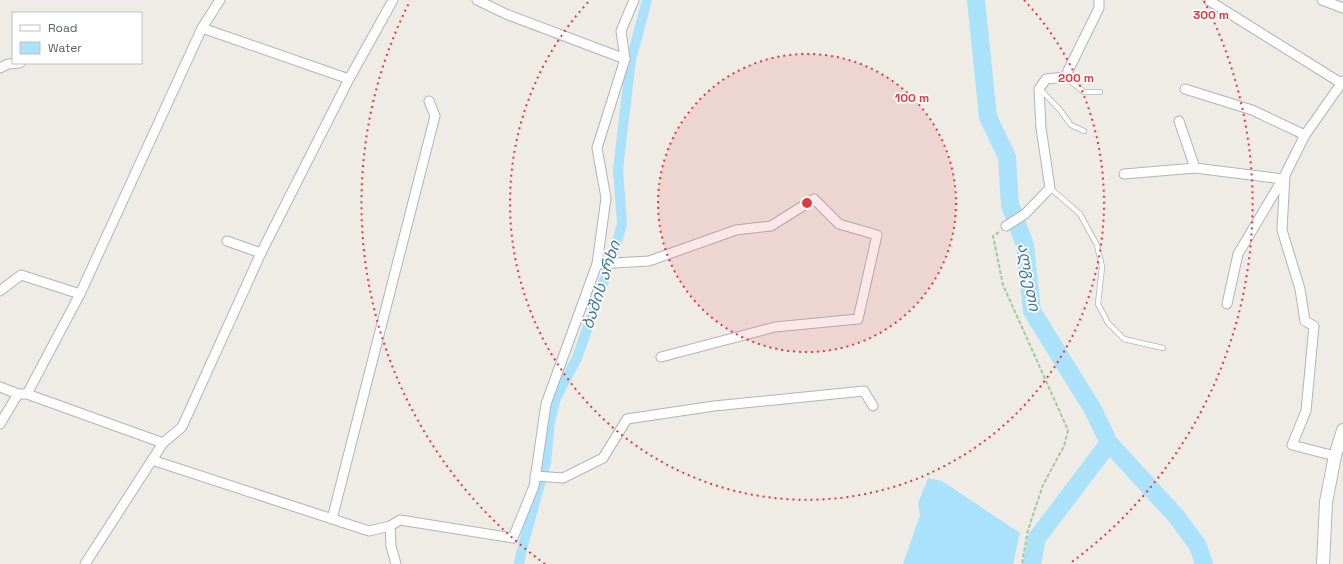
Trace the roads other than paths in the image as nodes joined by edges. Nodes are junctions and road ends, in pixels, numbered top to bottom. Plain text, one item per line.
1 (220, 0) edge
2 (393, 0) edge
3 (477, 0) edge
4 (634, 0) edge
5 (1099, 0) edge
6 (1208, 0) edge
7 (1322, 0) edge
8 (1343, 8) edge
9 (202, 28) junction
10 (624, 59) junction
11 (12, 64) edge
12 (0, 68) edge
13 (1065, 77) junction
14 (349, 79) junction
15 (1341, 86) edge
16 (1040, 89) junction
17 (1185, 89) dead end
18 (1100, 92) dead end
19 (429, 101) dead end
20 (1179, 121) dead end
21 (1084, 131) dead end
22 (1305, 135) junction
23 (1195, 168) junction
24 (1124, 174) dead end
25 (1284, 177) junction
26 (1050, 188) junction
27 (1006, 226) road end
28 (227, 241) dead end
29 (261, 253) junction
30 (597, 264) junction
31 (0, 291) edge
32 (80, 294) junction
33 (1226, 304) dead end
34 (1163, 348) dead end
35 (661, 357) dead end
36 (0, 386) edge
37 (22, 394) junction
38 (873, 406) dead end
39 (0, 424) edge
40 (1343, 430) edge
41 (163, 443) junction
42 (1335, 456) junction
43 (152, 460) junction
44 (535, 476) junction
45 (332, 520) junction
46 (390, 526) junction
47 (85, 564) edge
48 (396, 564) edge
49 (1323, 564) edge

1 - 9 street
2 - 14 street
3 - 10 street
4 - 10 street
5 - 13 street
6 - 15 street
7 - 8 street
9 - 14 street
9 - 32 street
10 - 30 street
11 - 12 street
13 - 16 street
13 - 18 lane
14 - 29 street
15 - 22 street
16 - 21 lane
16 - 26 street
17 - 22 street
19 - 45 street
20 - 23 street
22 - 25 street
23 - 24 street
23 - 25 street
25 - 33 street
25 - 42 street
26 - 27 street
26 - 34 lane
28 - 29 street
29 - 41 street
30 - 35 street
30 - 44 street
31 - 32 street
32 - 37 street
36 - 37 street
37 - 39 street
37 - 41 street
38 - 44 street
40 - 42 main road
41 - 43 street
42 - 49 main road
43 - 45 street
43 - 47 street
44 - 46 street
45 - 46 street
46 - 48 street

